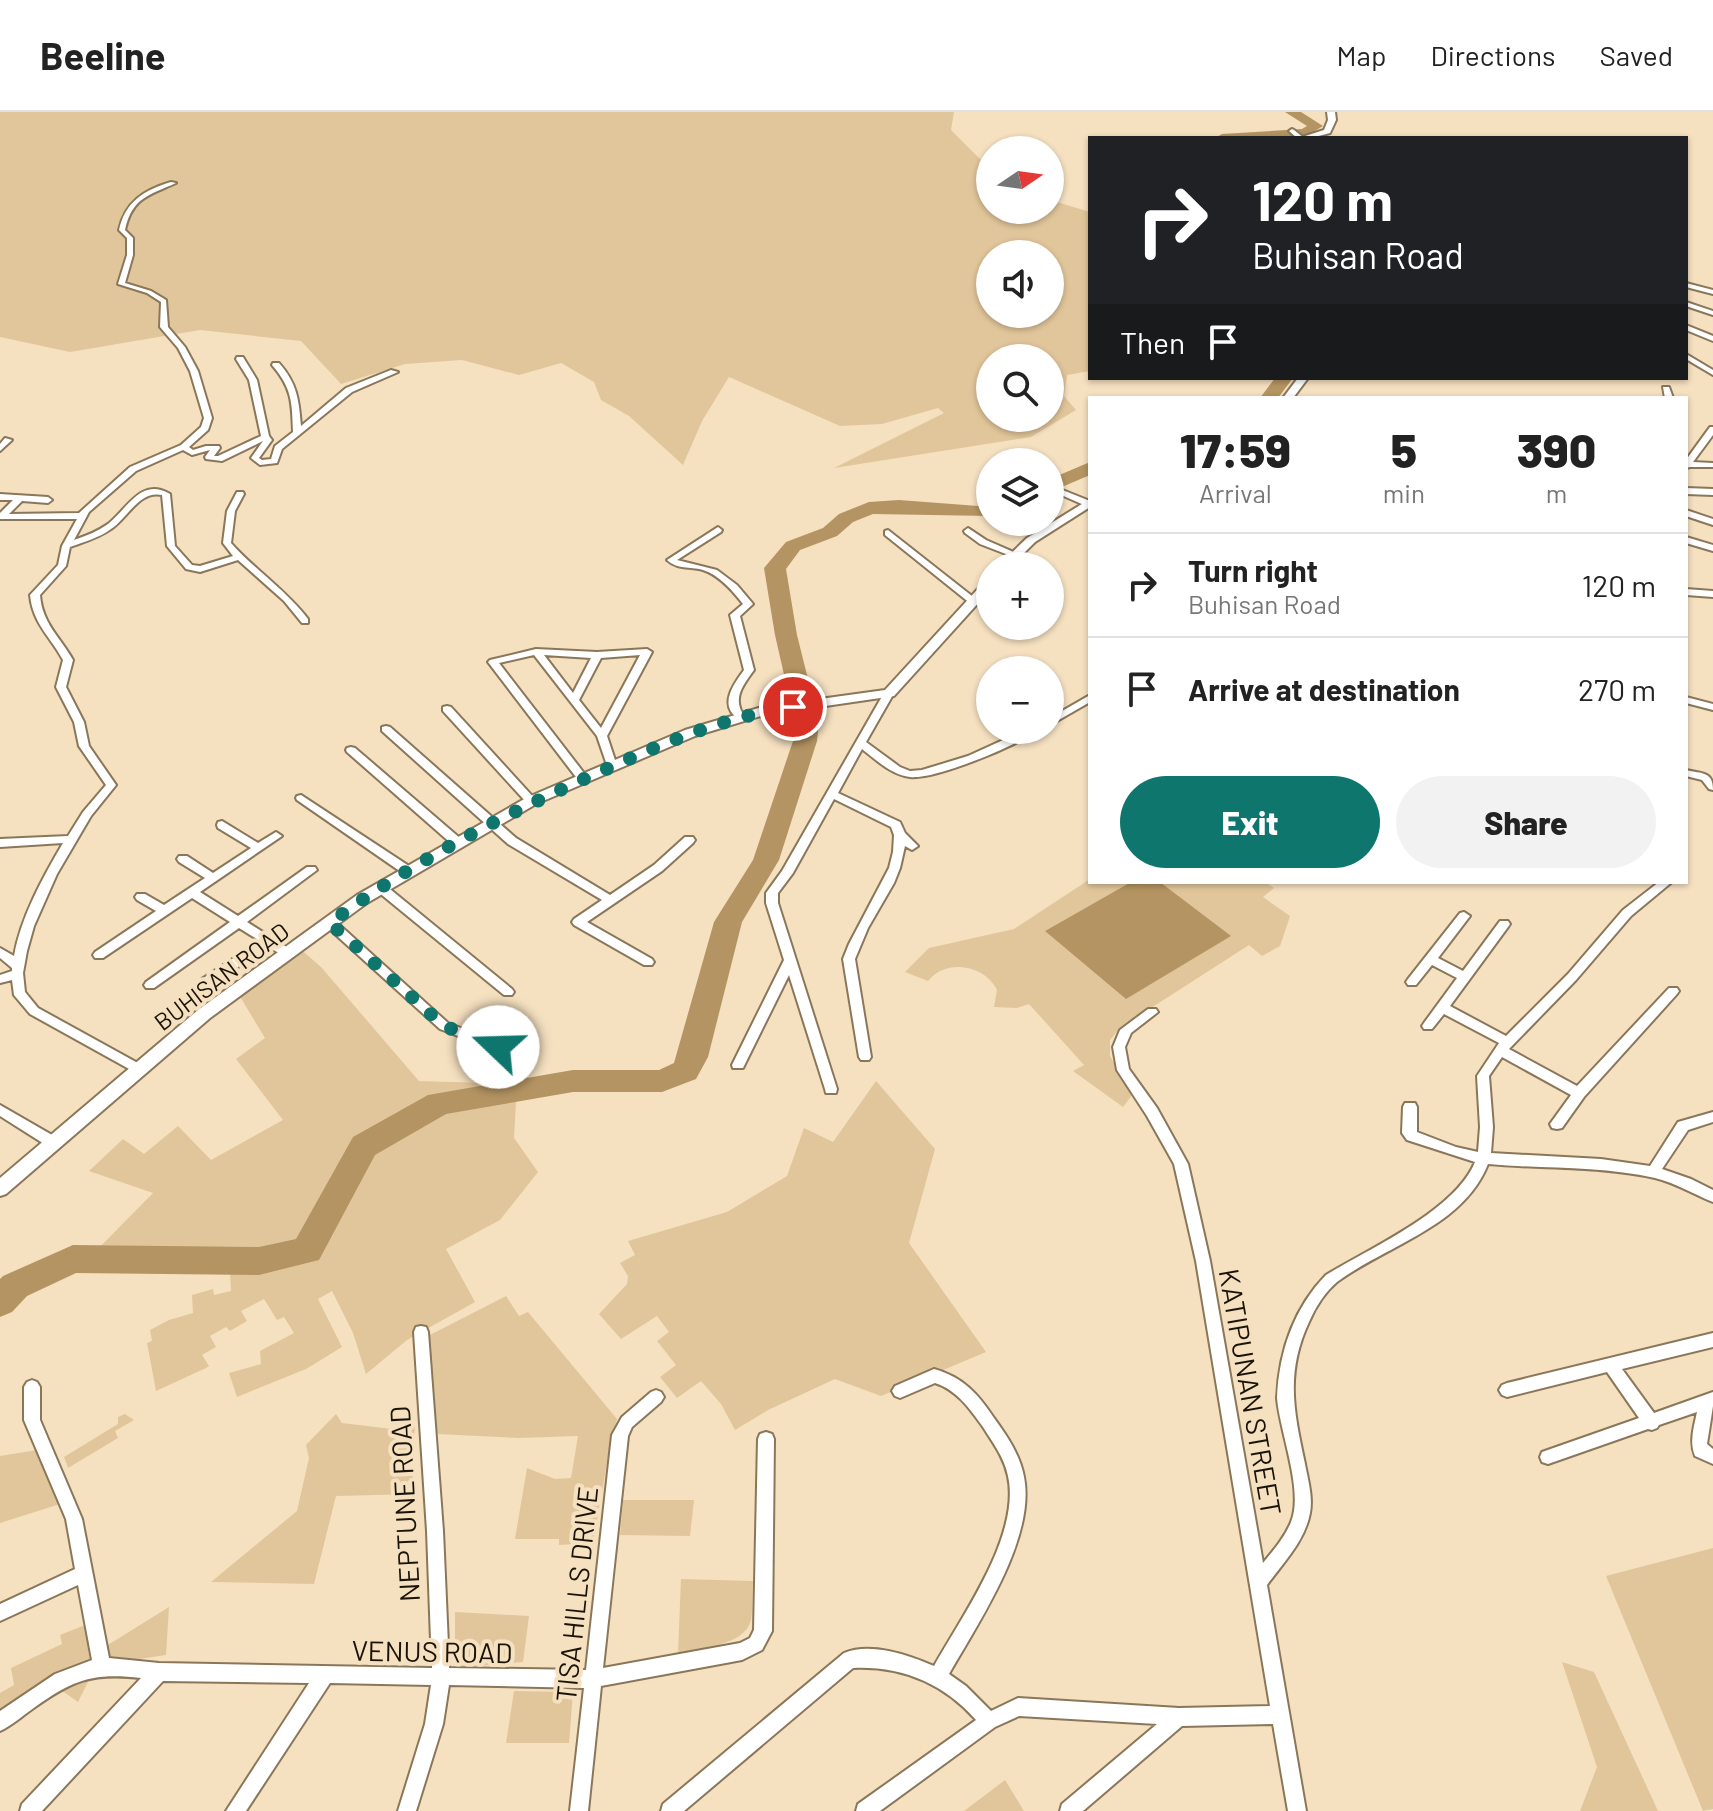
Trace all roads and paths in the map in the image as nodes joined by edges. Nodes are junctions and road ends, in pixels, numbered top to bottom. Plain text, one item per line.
1 (1333, 112) edge
2 (1298, 135) edge
3 (173, 183) dead end
4 (1688, 286) edge
5 (1713, 292) edge
6 (1688, 305) edge
7 (1713, 313) edge
8 (1688, 328) edge
9 (1713, 339) edge
10 (1688, 357) edge
11 (240, 359) dead end
12 (276, 365) dead end
13 (394, 372) dead end
14 (1713, 373) edge
15 (1713, 429) edge
16 (297, 432) junction
17 (265, 437) junction
18 (184, 447) junction
19 (1688, 464) edge
20 (1688, 465) edge
21 (1713, 465) edge
22 (1688, 491) edge
23 (1064, 492) edge
24 (1713, 492) edge
25 (240, 494) dead end
26 (0, 497) edge
27 (19, 499) junction
28 (1088, 502) edge
29 (1088, 503) edge
30 (35, 514) junction
31 (1688, 514) edge
32 (82, 516) junction
33 (1713, 522) edge
34 (718, 530) dead end
35 (968, 531) dead end
36 (888, 533) dead end
37 (1688, 541) edge
38 (66, 546) junction
39 (1713, 548) edge
40 (1009, 552) edge
41 (1017, 552) edge
42 (238, 557) junction
43 (1688, 592) edge
44 (1713, 594) edge
45 (976, 600) edge
46 (974, 602) junction
47 (305, 621) dead end
48 (536, 652) junction
49 (597, 655) junction
50 (889, 693) junction
51 (575, 699) junction
52 (1088, 699) edge
53 (1688, 701) edge
54 (1713, 707) edge
55 (447, 709) dead end
56 (1064, 714) edge
57 (739, 716) junction
58 (386, 729) dead end
59 (602, 736) junction
60 (862, 744) junction
61 (1000, 744) edge
62 (351, 750) dead end
63 (612, 766) junction
64 (1688, 774) edge
65 (583, 779) junction
66 (1713, 787) edge
67 (832, 794) junction
68 (301, 798) dead end
69 (531, 801) junction
70 (490, 823) junction
71 (222, 825) dead end
72 (900, 835) junction
73 (276, 836) dead end
74 (71, 839) junction
75 (689, 840) dead end
76 (457, 842) junction
77 (0, 843) edge
78 (912, 846) dead end
79 (259, 848) junction
80 (183, 859) dead end
81 (311, 870) dead end
82 (408, 871) junction
83 (214, 879) junction
84 (1663, 884) edge
85 (381, 888) junction
86 (193, 893) junction
87 (141, 897) dead end
88 (610, 900) junction
89 (165, 911) junction
90 (1464, 916) dead end
91 (240, 923) junction
92 (330, 923) junction
93 (1504, 924) dead end
94 (269, 941) junction
95 (0, 952) edge
96 (289, 954) junction
97 (99, 955) dead end
98 (790, 960) junction
99 (1432, 960) junction
100 (648, 962) dead end
101 (17, 970) junction
102 (1463, 976) junction
103 (0, 979) edge
104 (206, 982) dead end
105 (1412, 982) dead end
106 (150, 985) dead end
107 (1673, 991) dead end
108 (508, 992) dead end
109 (1441, 1007) junction
110 (1152, 1012) dead end
111 (1428, 1026) dead end
112 (1504, 1046) junction
113 (498, 1047) dead end
114 (865, 1057) dead end
115 (738, 1065) dead end
116 (140, 1070) junction
117 (831, 1089) dead end
118 (1579, 1093) junction
119 (1410, 1107) dead end
120 (0, 1110) edge
121 (1713, 1117) edge
122 (1557, 1124) dead end
123 (54, 1143) junction
124 (1484, 1158) junction
125 (1653, 1172) junction
126 (0, 1189) edge
127 (1713, 1196) edge
128 (421, 1332) dead end
129 (1713, 1340) edge
130 (1611, 1365) junction
131 (32, 1387) dead end
132 (1507, 1390) dead end
133 (900, 1391) dead end
134 (656, 1397) dead end
135 (1710, 1400) edge
136 (1652, 1423) junction
137 (766, 1439) dead end
138 (1548, 1457) dead end
139 (1713, 1457) edge
140 (83, 1574) junction
141 (1259, 1582) junction
142 (0, 1613) edge
143 (102, 1667) junction
144 (159, 1672) junction
145 (325, 1675) junction
146 (937, 1677) junction
147 (441, 1678) junction
148 (593, 1679) junction
149 (1281, 1715) junction
150 (1179, 1717) junction
151 (989, 1721) junction
152 (0, 1722) edge
153 (29, 1811) edge
154 (235, 1811) edge
155 (407, 1811) edge
156 (579, 1811) edge
157 (670, 1811) edge
158 (865, 1811) edge
159 (1069, 1811) edge
160 (1297, 1811) edge

1 - 2 street
3 - 18 street
4 - 5 street
6 - 7 street
8 - 9 street
10 - 14 street
11 - 17 street
12 - 16 street
13 - 16 street
15 - 19 street
16 - 17 street
17 - 18 street
18 - 32 street
20 - 21 street
22 - 24 street
23 - 28 street
25 - 42 street
26 - 27 street
27 - 30 street
27 - 30 street
29 - 41 street
30 - 32 street
31 - 33 street
32 - 38 street
34 - 57 street
35 - 40 street
36 - 46 street
37 - 39 street
38 - 42 street
38 - 74 street
42 - 47 street
43 - 44 street
45 - 46 street
46 - 50 street
48 - 49 street
48 - 51 street
48 - 65 street
49 - 51 street
49 - 59 street
50 - 57 street, BUHISAN ROAD
50 - 60 street
51 - 59 street
52 - 56 street
53 - 54 street
55 - 69 street
57 - 63 street, BUHISAN ROAD
58 - 70 street
59 - 63 street
60 - 61 street
60 - 67 street
62 - 76 street
63 - 65 street, BUHISAN ROAD
64 - 66 street
65 - 69 street, BUHISAN ROAD
67 - 72 street
67 - 98 street
68 - 82 street
69 - 70 street, BUHISAN ROAD
70 - 76 street, BUHISAN ROAD
70 - 88 street
71 - 79 street
72 - 78 street
72 - 114 street
73 - 79 street
74 - 77 street
74 - 101 street
75 - 88 street
76 - 82 street, BUHISAN ROAD
79 - 83 street
80 - 83 street
81 - 91 street
82 - 85 street, BUHISAN ROAD
83 - 86 street
84 - 112 street
85 - 92 street, BUHISAN ROAD
85 - 108 street
86 - 89 street
86 - 91 street
87 - 89 street
88 - 100 street
89 - 97 street
90 - 99 street
91 - 94 street
91 - 106 street
92 - 96 street, BUHISAN ROAD
92 - 113 street
93 - 102 street
94 - 96 street
94 - 104 street
95 - 101 street
96 - 116 street, BUHISAN ROAD
98 - 115 street
98 - 117 street
99 - 102 street
99 - 105 street
101 - 103 street
101 - 116 street
102 - 109 street
107 - 118 street
109 - 111 street
109 - 112 street
110 - 141 street, KATIPUNAN STREET
112 - 118 street
112 - 124 street
116 - 123 street, BUHISAN ROAD
118 - 122 street
119 - 124 street
120 - 123 street
121 - 125 street
123 - 126 street, BUHISAN ROAD
124 - 125 street
124 - 141 street
125 - 127 street
128 - 147 street, NEPTUNE ROAD
129 - 130 street
130 - 132 street
130 - 136 street
131 - 140 street
133 - 146 street
134 - 148 street, TISA HILLS DRIVE
135 - 136 street
135 - 139 street
136 - 138 street
137 - 148 street, VENUS ROAD
140 - 142 street
140 - 143 street
141 - 149 street, KATIPUNAN STREET
143 - 144 street, VENUS ROAD
143 - 152 street, VENUS ROAD
144 - 145 street, VENUS ROAD
144 - 153 street
145 - 147 street, VENUS ROAD
145 - 154 street
146 - 151 street
146 - 157 street
147 - 148 street, VENUS ROAD
147 - 155 street, NEPTUNE ROAD
148 - 156 street, TISA HILLS DRIVE
149 - 150 street
149 - 160 street, KATIPUNAN STREET
150 - 151 street
150 - 159 street
151 - 158 street

